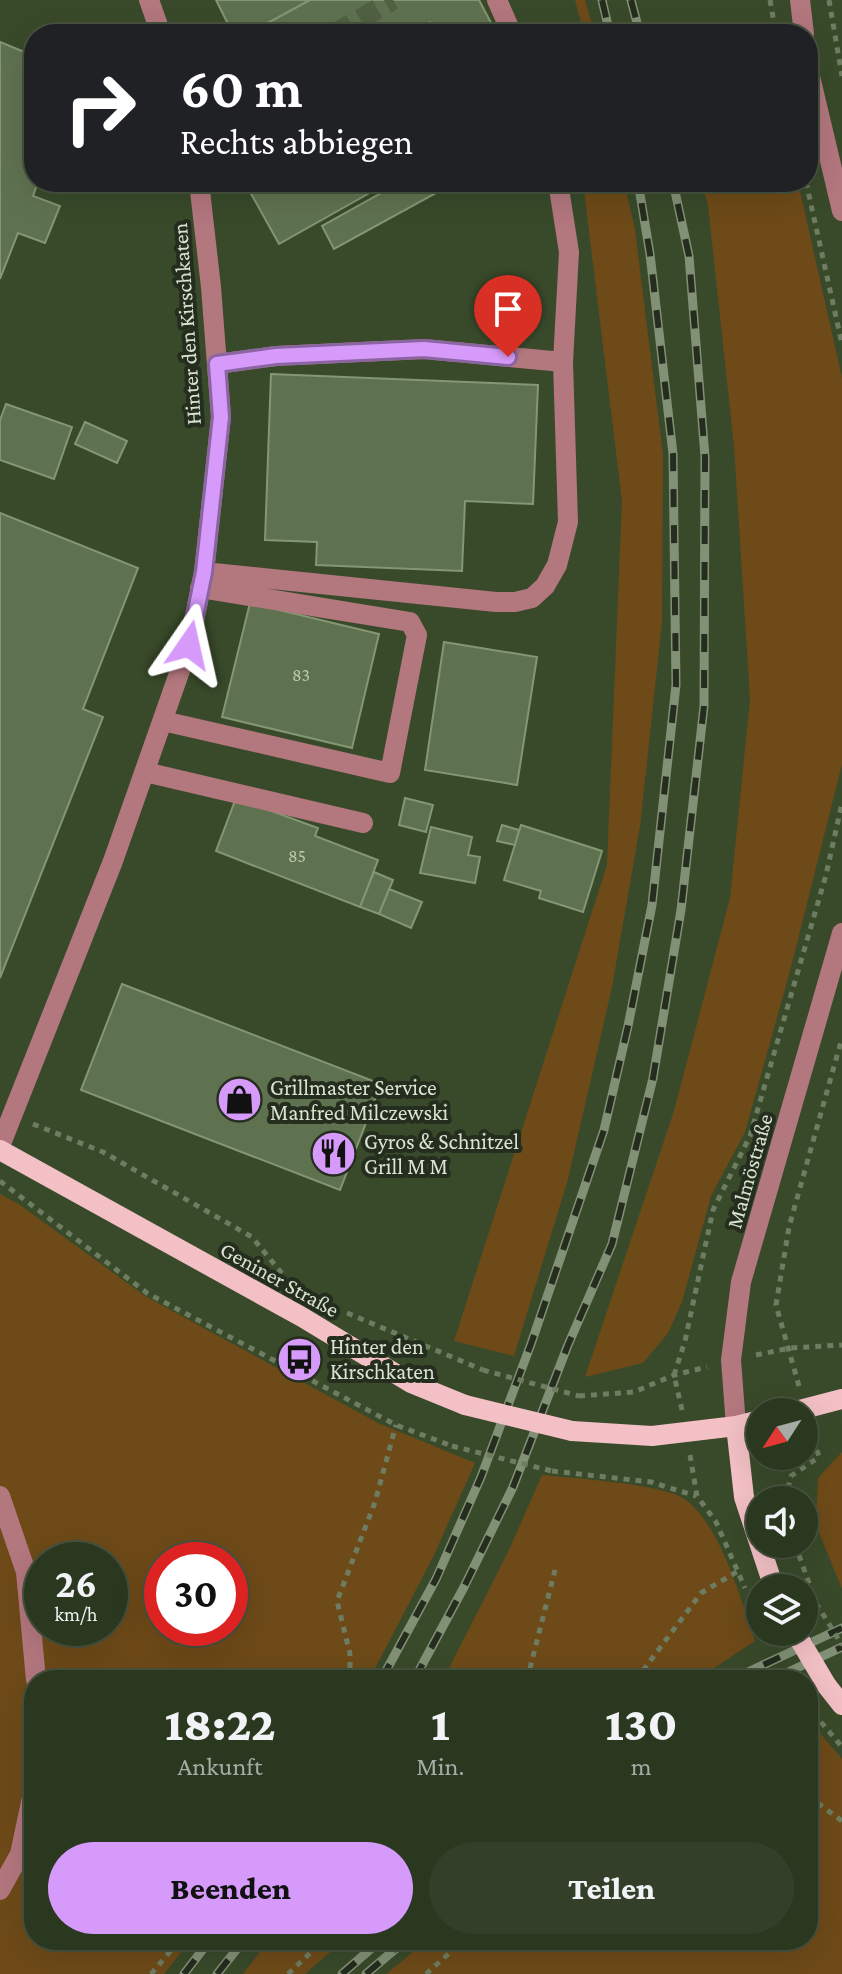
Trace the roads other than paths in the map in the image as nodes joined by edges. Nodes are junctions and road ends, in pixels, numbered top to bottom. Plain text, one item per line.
1 (149, 0) edge
2 (497, 0) edge
3 (800, 0) edge
4 (157, 24) edge
5 (508, 24) edge
6 (803, 24) edge
7 (818, 110) edge
8 (200, 192) edge
9 (560, 192) edge
10 (842, 211) edge
11 (563, 362) junction
12 (217, 364) junction
13 (202, 580) junction
14 (163, 721) junction
15 (145, 772) junction
16 (363, 823) dead end
17 (842, 933) edge
18 (0, 1148) edge
19 (842, 1399) edge
20 (818, 1405) edge
21 (746, 1424) edge
22 (736, 1426) junction
23 (0, 1496) edge
24 (768, 1574) edge
25 (803, 1646) edge
26 (35, 1670) edge
27 (818, 1670) edge
28 (818, 1671) edge
29 (842, 1705) edge
30 (24, 1835) edge
31 (0, 1890) edge

1 - 4 street
2 - 5 street
3 - 6 street
7 - 10 street
8 - 12 street, Hinter den Kirschkaten
9 - 11 street
11 - 12 street
11 - 13 street
12 - 13 street, Hinter den Kirschkaten
13 - 14 street, Hinter den Kirschkaten
13 - 14 street
14 - 15 street, Hinter den Kirschkaten
15 - 16 street
15 - 18 street, Hinter den Kirschkaten
17 - 22 street, Malmöstraße
18 - 22 main road, Geniner Straße, bridge
19 - 20 main road
21 - 22 main road, Geniner Straße
22 - 24 main road
23 - 26 street
25 - 27 main road, bridge
28 - 29 main road, bridge
30 - 31 street

